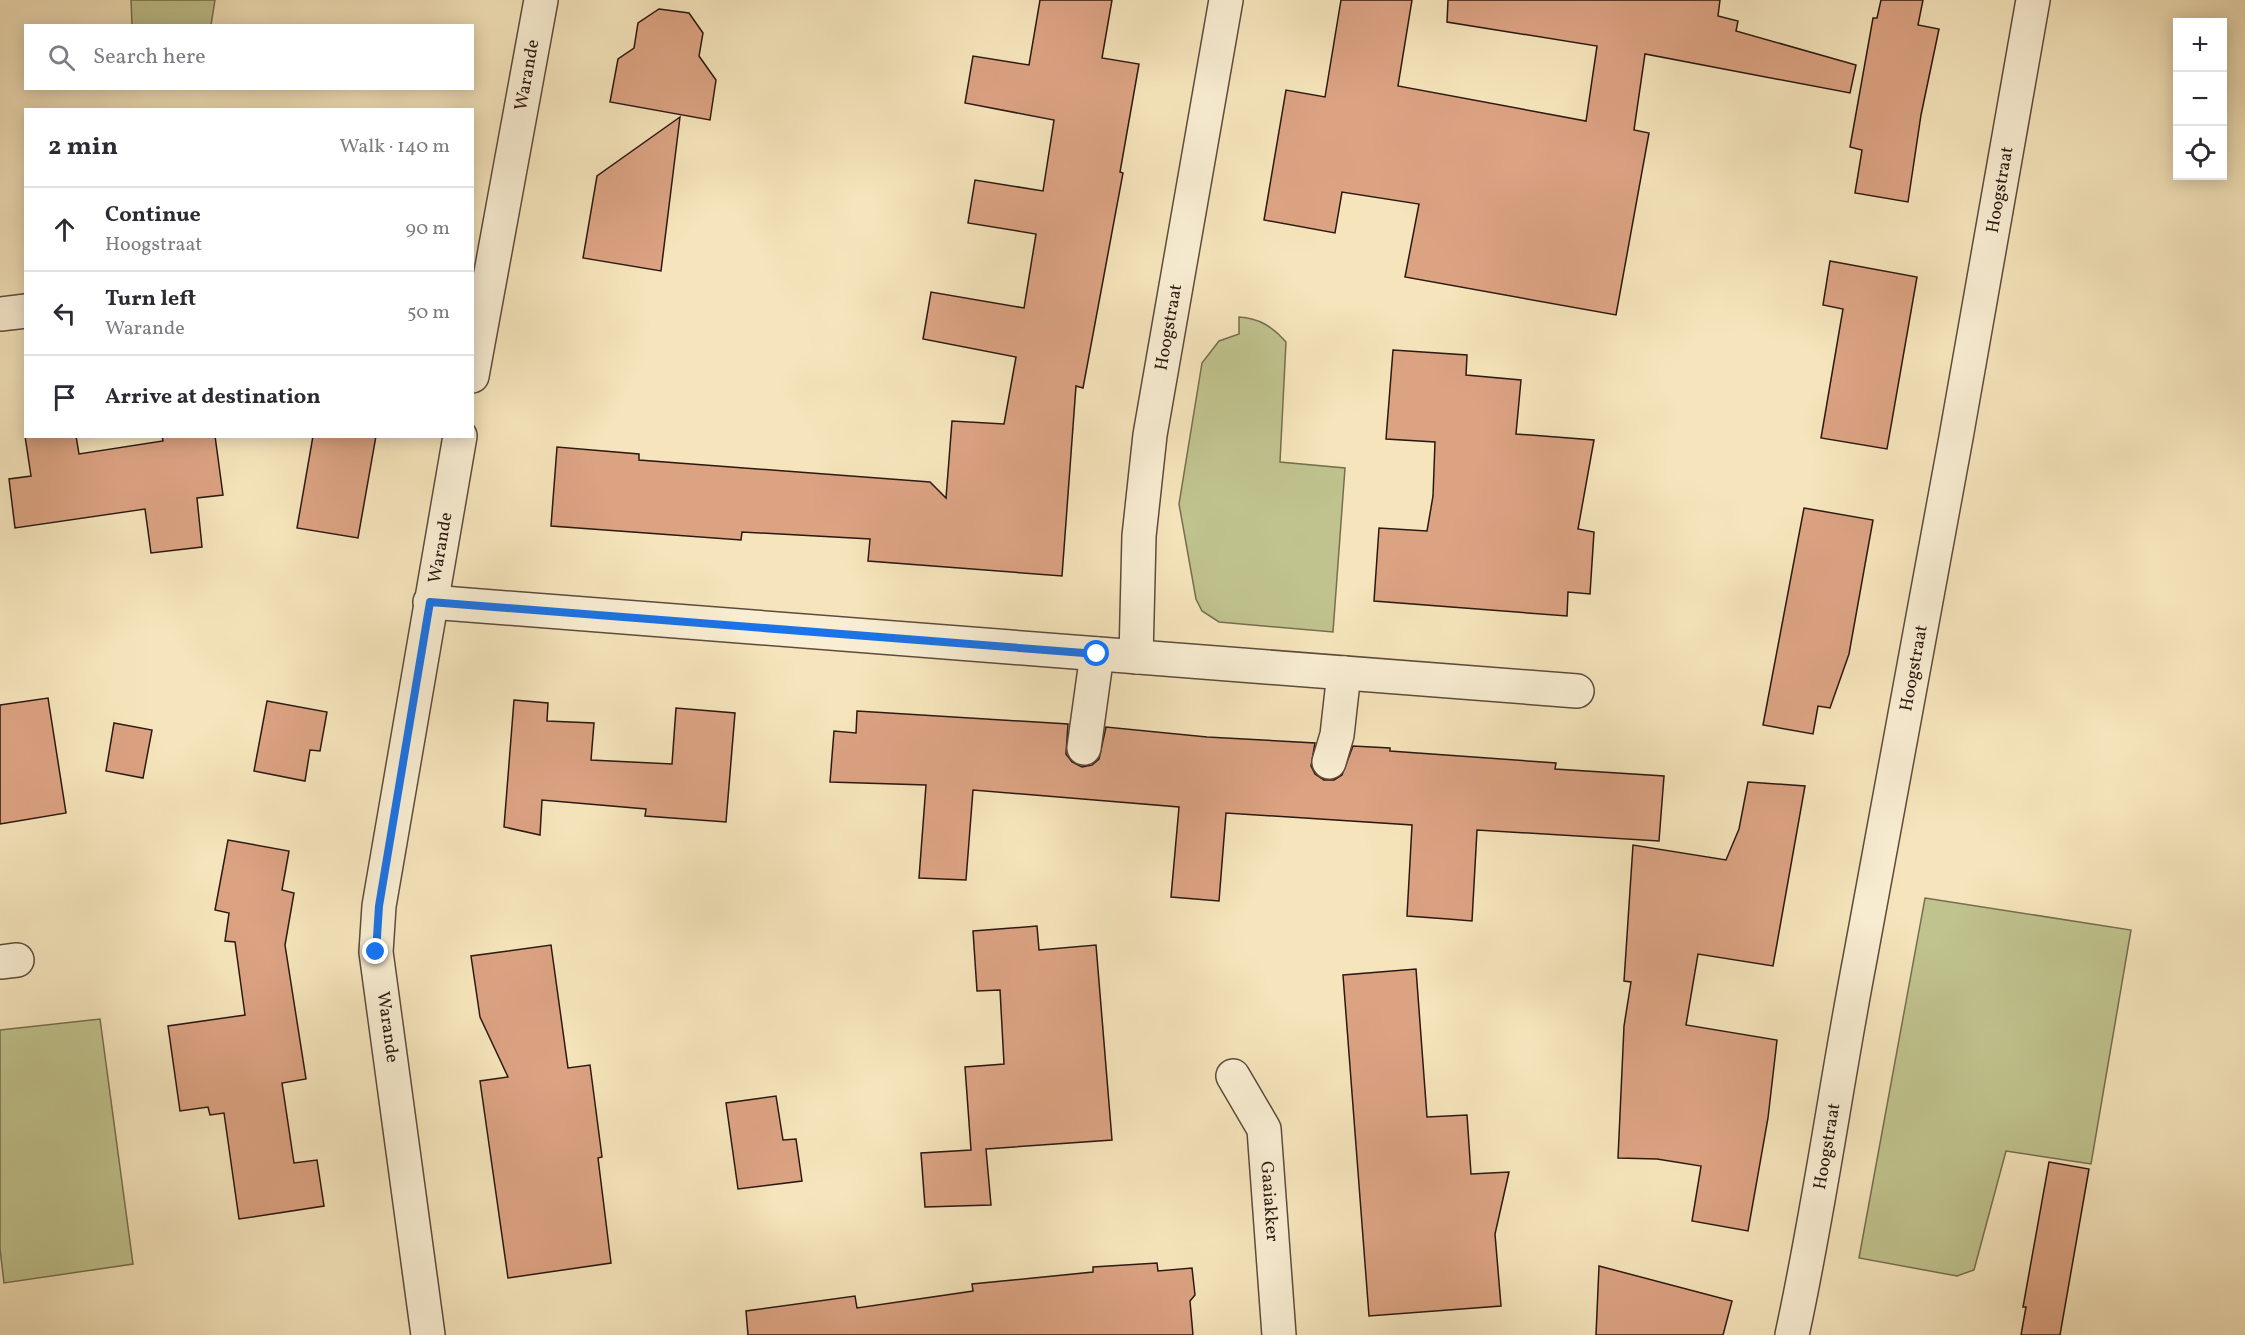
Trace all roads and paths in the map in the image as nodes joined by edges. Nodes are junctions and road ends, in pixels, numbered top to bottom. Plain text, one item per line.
1 (541, 0) edge
2 (1226, 0) edge
3 (2033, 0) edge
4 (24, 311) edge
5 (0, 314) edge
6 (474, 362) edge
7 (460, 438) edge
8 (430, 602) junction
9 (1097, 654) junction
10 (1136, 657) junction
11 (1344, 673) junction
12 (1577, 691) dead end
13 (1084, 747) dead end
14 (1329, 762) dead end
15 (1233, 1076) dead end
16 (428, 1335) edge
17 (1279, 1335) edge
18 (1792, 1335) edge

1 - 6 street, Warande
2 - 10 street, Hoogstraat
3 - 18 street, Hoogstraat
4 - 5 street
7 - 8 street, Warande
8 - 9 street
8 - 16 street, Warande
9 - 10 street
9 - 13 street
10 - 11 street
11 - 12 street
11 - 14 street
15 - 17 street, Gaaiakker

